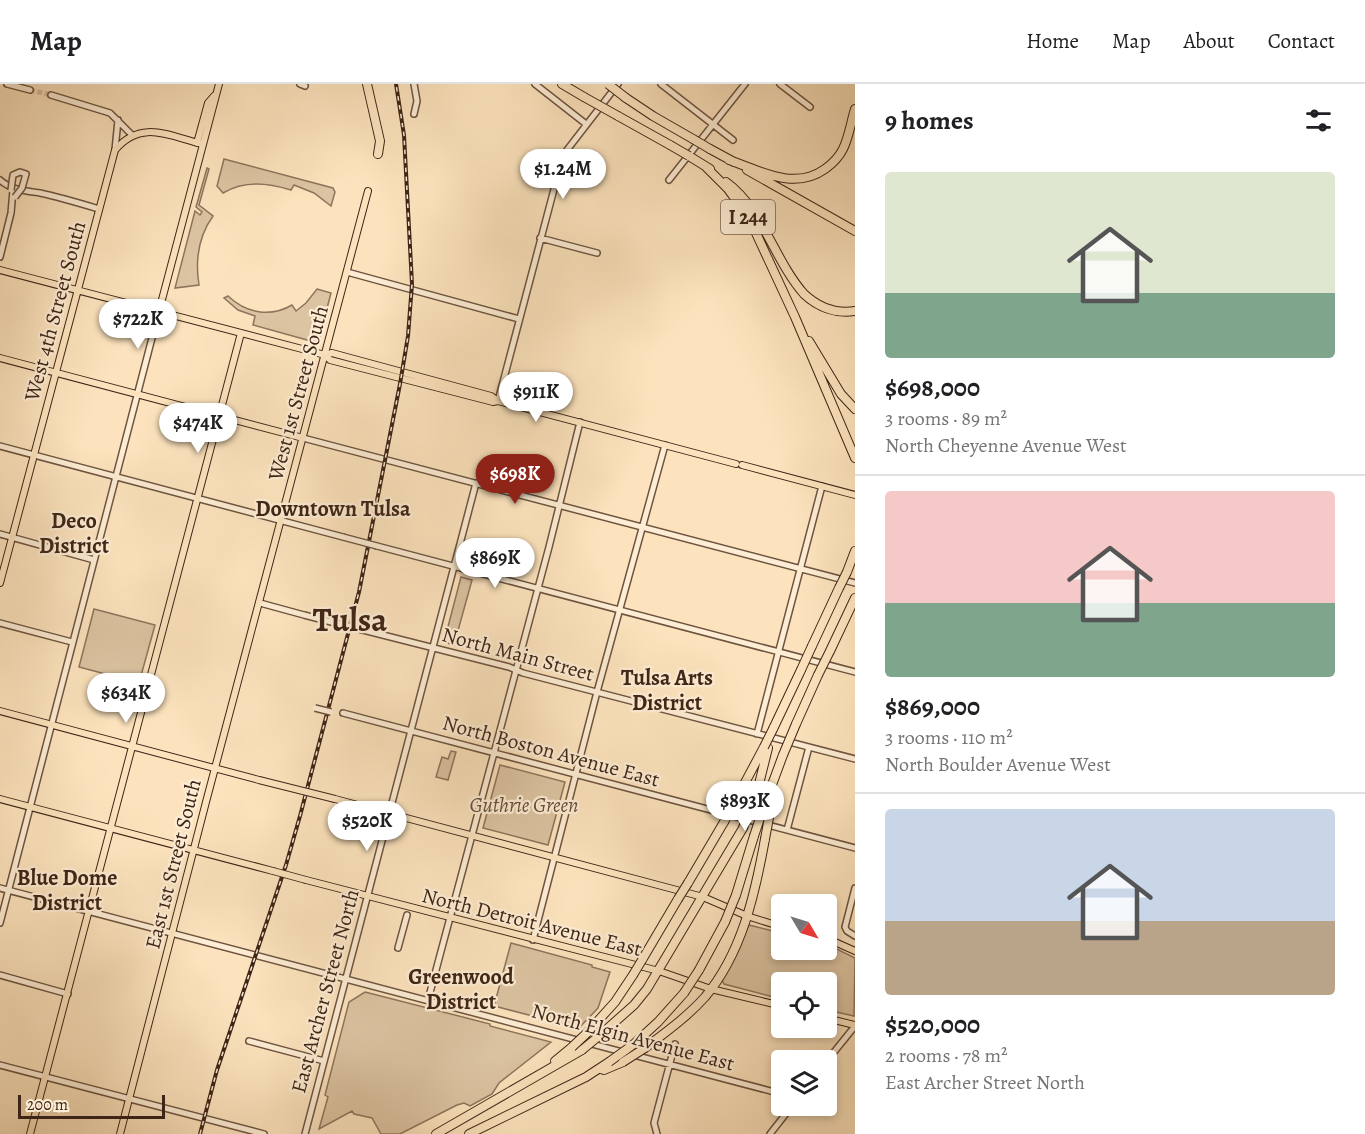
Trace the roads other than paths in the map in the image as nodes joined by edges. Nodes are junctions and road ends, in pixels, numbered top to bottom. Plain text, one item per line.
1 (7, 84) edge
2 (219, 84) edge
3 (367, 84) edge
4 (414, 84) edge
5 (535, 84) edge
6 (562, 84) edge
7 (567, 84) edge
8 (608, 84) edge
9 (618, 84) edge
10 (661, 84) edge
11 (745, 84) edge
12 (780, 84) edge
13 (30, 90) dead end
14 (576, 92) junction
15 (51, 95) tunnel mouth
16 (810, 107) dead end
17 (855, 109) edge
18 (414, 114) dead end
19 (118, 120) junction
20 (586, 124) junction
21 (713, 124) junction
22 (132, 135) junction
23 (733, 140) dead end
24 (200, 144) junction
25 (115, 150) junction
26 (378, 154) dead end
27 (729, 160) junction
28 (706, 167) junction
29 (0, 180) edge
30 (669, 180) dead end
31 (11, 190) junction
32 (368, 191) dead end
33 (19, 192) junction
34 (12, 201) junction
35 (99, 209) junction
36 (851, 229) edge
37 (540, 238) junction
38 (597, 253) dead end
39 (1, 255) edge
40 (0, 270) edge
41 (347, 272) junction
42 (77, 290) junction
43 (159, 311) junction
44 (855, 311) edge
45 (795, 317) junction
46 (519, 319) junction
47 (241, 333) junction
48 (325, 355) junction
49 (0, 358) edge
50 (55, 372) junction
51 (138, 394) junction
52 (498, 401) junction
53 (855, 409) edge
54 (220, 415) junction
55 (580, 422) junction
56 (303, 438) junction
57 (665, 445) junction
58 (0, 446) edge
59 (34, 455) junction
60 (855, 458) edge
61 (116, 477) junction
62 (476, 483) junction
63 (822, 486) junction
64 (855, 495) edge
65 (199, 499) junction
66 (560, 505) junction
67 (281, 520) junction
68 (642, 527) junction
69 (0, 534) edge
70 (12, 537) junction
71 (855, 551) edge
72 (855, 557) edge
73 (94, 560) junction
74 (454, 566) junction
75 (800, 568) junction
76 (847, 572) junction
77 (0, 583) edge
78 (855, 583) edge
79 (538, 588) junction
80 (855, 598) edge
81 (260, 603) junction
82 (619, 610) junction
83 (0, 623) edge
84 (72, 642) junction
85 (433, 648) junction
86 (778, 652) junction
87 (517, 670) junction
88 (855, 672) edge
89 (597, 692) junction
90 (315, 708) dead end
91 (0, 711) edge
92 (331, 712) dead end
93 (343, 713) dead end
94 (51, 725) junction
95 (411, 731) junction
96 (757, 734) junction
97 (133, 746) junction
98 (809, 747) junction
99 (766, 748) junction
100 (494, 753) junction
101 (855, 759) edge
102 (215, 768) junction
103 (576, 775) junction
104 (0, 800) edge
105 (30, 807) junction
106 (766, 811) junction
107 (389, 814) junction
108 (111, 829) junction
109 (787, 830) junction
110 (472, 835) junction
111 (855, 848) edge
112 (193, 850) junction
113 (554, 857) junction
114 (0, 888) edge
115 (855, 888) edge
116 (9, 890) junction
117 (367, 896) junction
118 (703, 897) junction
119 (89, 912) junction
120 (407, 915) dead end
121 (747, 916) junction
122 (449, 918) junction
123 (0, 923) edge
124 (771, 924) edge
125 (172, 933) junction
126 (855, 936) edge
127 (533, 940) junction
128 (837, 943) edge
129 (398, 948) dead end
130 (855, 951) edge
131 (658, 971) junction
132 (0, 975) edge
133 (345, 979) junction
134 (711, 989) junction
135 (68, 994) junction
136 (428, 1000) junction
137 (771, 1003) edge
138 (837, 1021) edge
139 (855, 1025) edge
140 (249, 1041) dead end
141 (675, 1044) dead end
142 (835, 1050) edge
143 (324, 1061) junction
144 (670, 1064) junction
145 (0, 1065) edge
146 (45, 1077) junction
147 (586, 1077) junction
148 (771, 1091) edge
149 (504, 1095) junction
150 (129, 1098) junction
151 (784, 1116) edge
152 (30, 1134) edge
153 (120, 1134) edge
154 (264, 1134) edge
155 (305, 1134) edge
156 (436, 1134) edge
157 (469, 1134) edge
158 (657, 1134) edge
159 (770, 1134) edge

1 - 13 street
2 - 24 main road
3 - 26 highway
4 - 18 street
5 - 20 street
6 - 14 highway, I 244
7 - 14 highway
8 - 27 highway, I 244, bridge
9 - 20 street
10 - 21 street
11 - 21 street
12 - 16 street
14 - 28 highway, I 244, bridge
15 - 19 street
17 - 27 highway
19 - 22 street
19 - 25 street
20 - 37 street
21 - 23 street
21 - 30 street
22 - 24 main road
22 - 25 main road
24 - 43 main road
25 - 35 main road, West 4th Street South
27 - 36 highway, I 244
28 - 44 highway
28 - 45 highway, I 244
29 - 35 street
31 - 33 street, bridge
31 - 33 street, bridge
31 - 34 street, bridge
32 - 41 main road, West 1st Street South
33 - 34 street, bridge
34 - 39 street
35 - 42 main road, West 4th Street South
37 - 38 street
37 - 46 street
40 - 42 main road
41 - 46 street
41 - 48 main road, West 1st Street South
42 - 43 main road
42 - 50 main road, West 4th Street South
43 - 47 main road
43 - 51 street
45 - 53 highway
45 - 60 highway, I 244
46 - 52 street
47 - 48 main road
47 - 54 main road
48 - 52 main road
48 - 56 main road, West 1st Street South
49 - 50 main road
50 - 51 main road
50 - 59 main road, West 4th Street South
51 - 54 main road
51 - 61 street
52 - 55 main road
54 - 56 main road
54 - 65 main road
55 - 57 main road
55 - 66 street
56 - 62 street
56 - 67 main road, West 1st Street South
57 - 63 main road
57 - 68 street
58 - 59 street
59 - 61 street
59 - 70 main road, West 4th Street South
61 - 65 street
61 - 73 street
62 - 66 street
62 - 74 street, East Archer Street North
63 - 64 main road
63 - 75 street
65 - 67 street
65 - 97 main road
66 - 68 street
66 - 79 street
67 - 74 street, bridge
67 - 81 main road, West 1st Street South
68 - 75 street
68 - 82 street
69 - 70 street
70 - 73 street
70 - 77 main road, West 4th Street South
71 - 76 highway
72 - 76 highway
73 - 84 street
74 - 79 street
74 - 85 street, East Archer Street North
75 - 78 street
75 - 86 street
76 - 99 highway, bridge
79 - 82 street
79 - 87 street
80 - 106 highway, bridge
81 - 85 street, North Main Street, bridge
81 - 102 main road, East 1st Street South
82 - 86 street
82 - 89 street
83 - 84 street
84 - 94 street
85 - 87 street, North Main Street
85 - 95 street, East Archer Street North
86 - 88 street
86 - 96 street
87 - 89 street, North Main Street
87 - 100 street
89 - 96 street, North Main Street
89 - 103 street
90 - 92 street, bridge
91 - 94 main road
93 - 95 street, North Boston Avenue East
94 - 97 main road
94 - 105 street
95 - 100 street, North Boston Avenue East
95 - 107 street, East Archer Street North
96 - 98 street, North Main Street
97 - 102 main road
97 - 108 main road
98 - 101 street, North Main Street
98 - 109 street
99 - 118 highway, bridge
99 - 149 highway, bridge
100 - 103 street, North Boston Avenue East
100 - 110 street
102 - 107 main road, bridge
102 - 112 main road, East 1st Street South
103 - 109 street, North Boston Avenue East
103 - 113 street
104 - 105 main road, North Detroit Avenue East
105 - 108 main road, North Detroit Avenue East
105 - 116 street
106 - 121 highway, bridge
106 - 147 highway, bridge
107 - 110 main road
107 - 117 street, East Archer Street North
108 - 112 main road, North Detroit Avenue East
108 - 119 main road
109 - 111 street, North Boston Avenue East
110 - 113 main road
110 - 122 street
112 - 117 main road, North Detroit Avenue East, bridge
112 - 125 main road, East 1st Street South
113 - 118 main road
113 - 127 street
114 - 116 street, North Elgin Avenue East
115 - 126 street
116 - 119 street, North Elgin Avenue East
116 - 123 street
117 - 122 main road, North Detroit Avenue East
117 - 133 street, East Archer Street North
118 - 121 main road
118 - 131 highway
119 - 125 street, North Elgin Avenue East
119 - 135 main road
120 - 129 street
121 - 124 main road
121 - 134 highway
122 - 127 main road, North Detroit Avenue East
122 - 136 street
125 - 133 street, North Elgin Avenue East
125 - 150 main road, East 1st Street South
127 - 131 main road, North Detroit Avenue East
128 - 130 main road
131 - 134 main road, North Detroit Avenue East
131 - 149 highway, bridge
132 - 135 street
133 - 136 street, North Elgin Avenue East
133 - 143 street, East Archer Street North
134 - 137 main road, North Detroit Avenue East
134 - 147 highway, bridge
135 - 146 main road
136 - 144 street, North Elgin Avenue East
138 - 139 main road
139 - 142 street
140 - 143 street
141 - 144 street
143 - 155 street, East Archer Street North
144 - 148 street, North Elgin Avenue East
144 - 158 street
145 - 146 street
146 - 150 street
146 - 152 main road
147 - 157 highway
149 - 156 highway
150 - 153 main road, East 1st Street South
150 - 154 street
151 - 159 street

